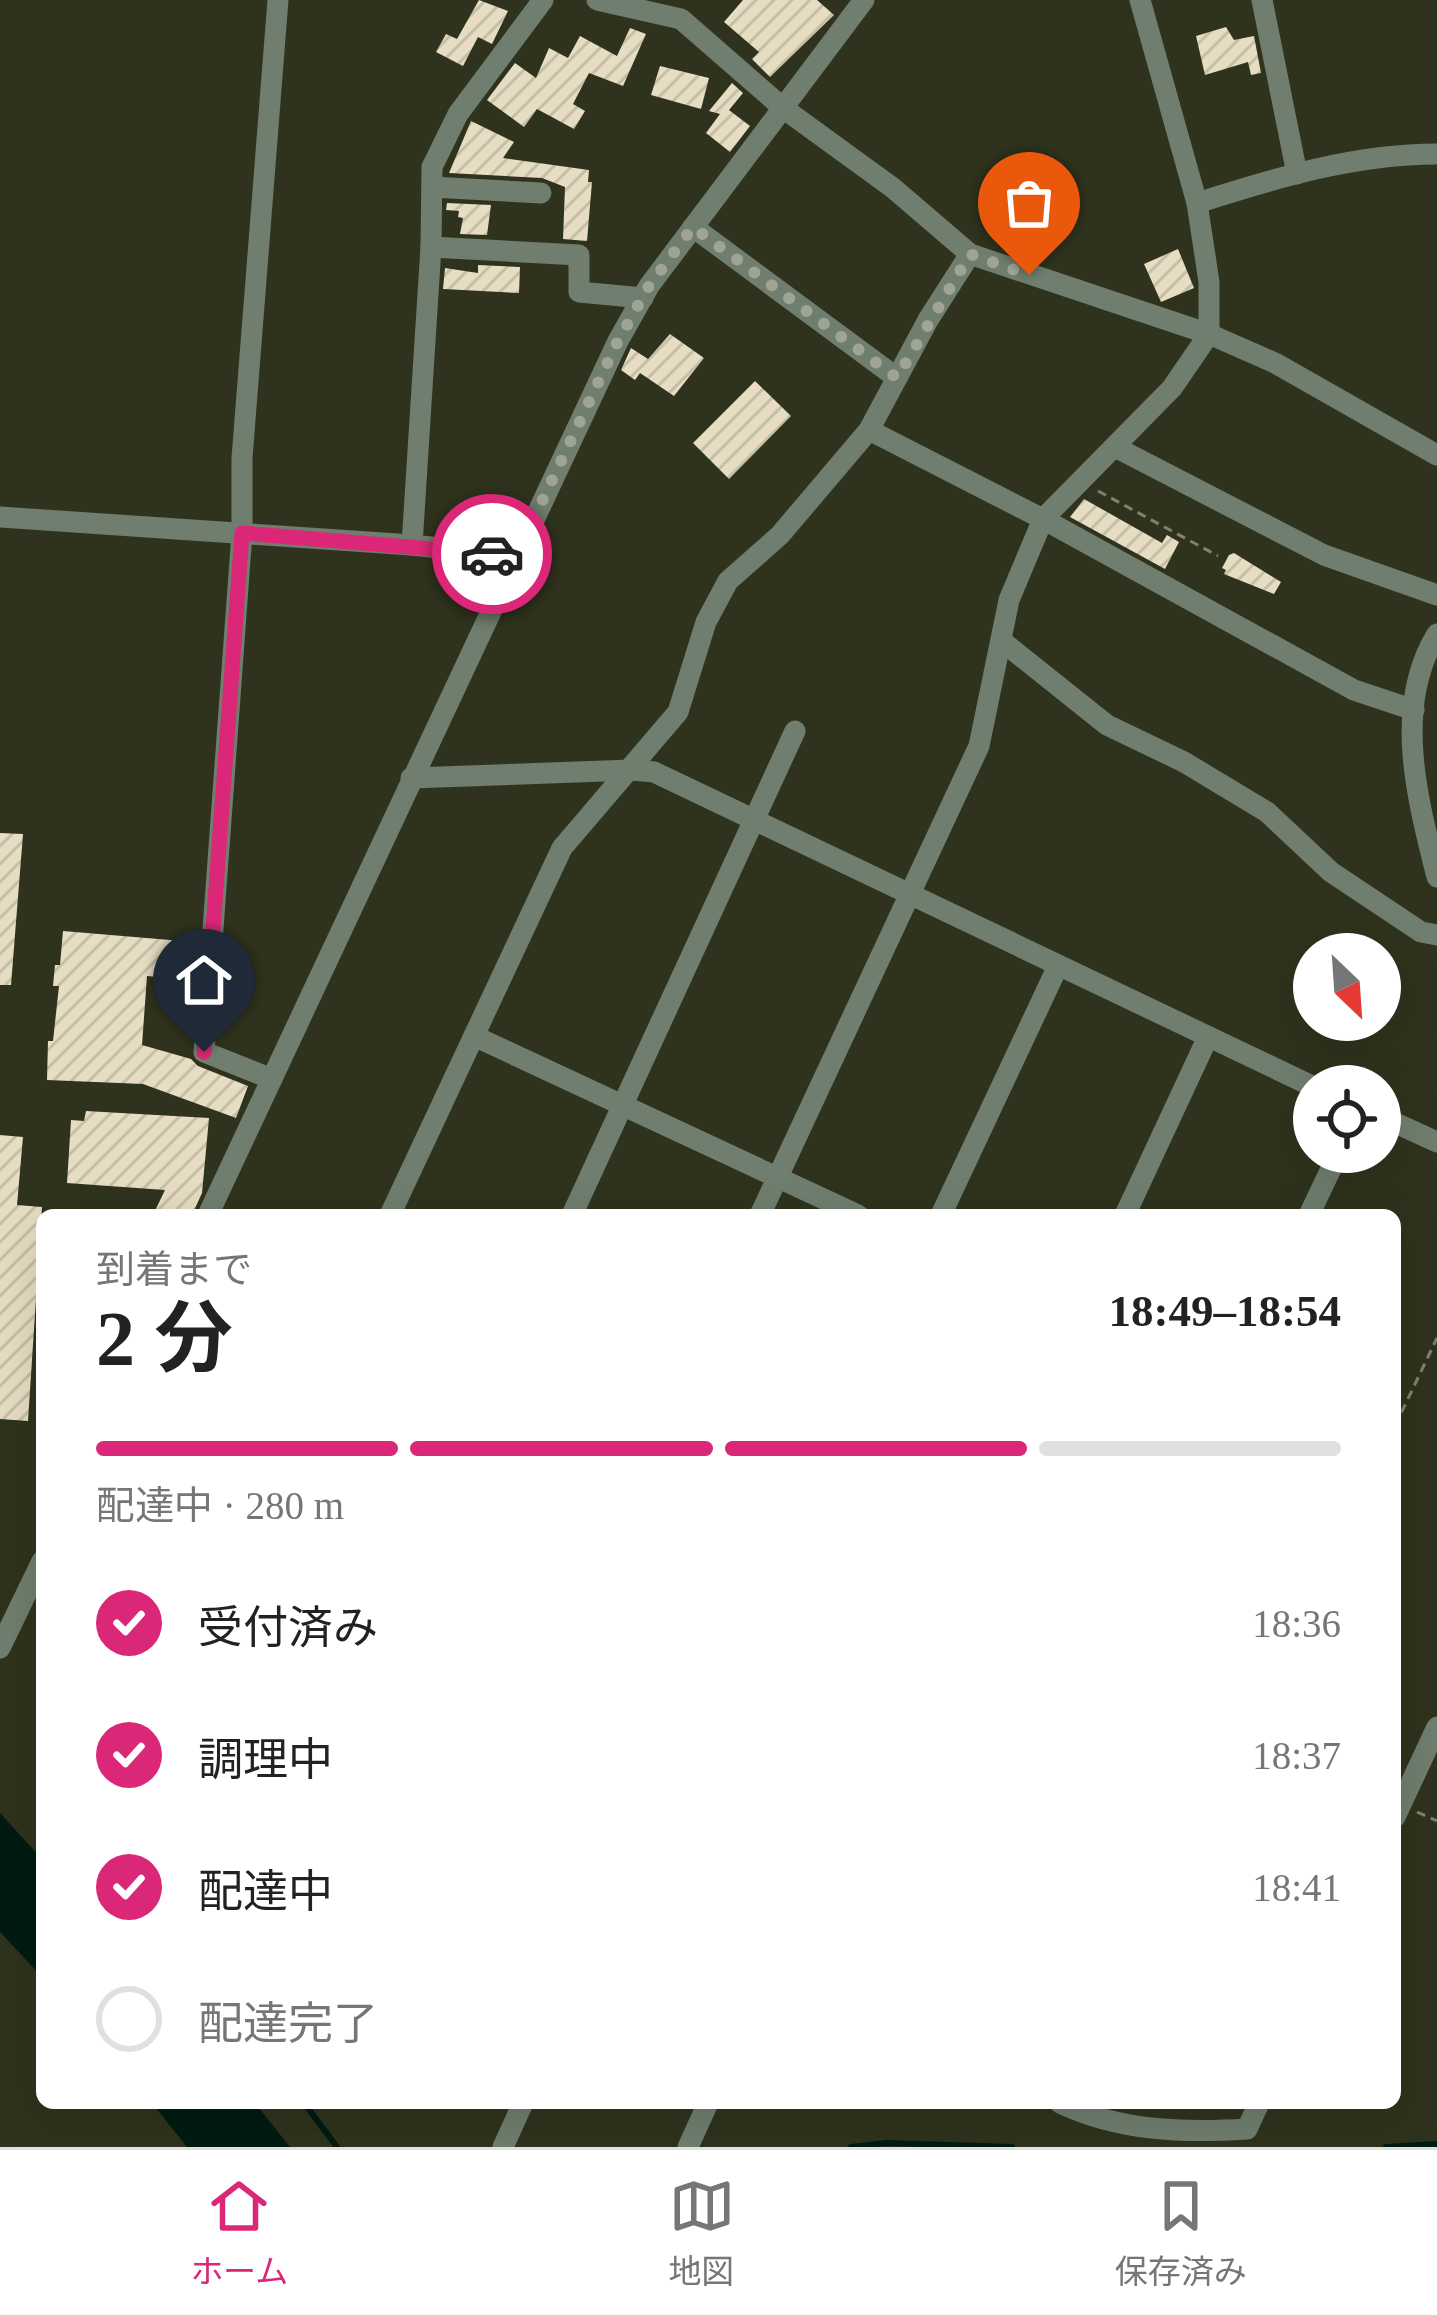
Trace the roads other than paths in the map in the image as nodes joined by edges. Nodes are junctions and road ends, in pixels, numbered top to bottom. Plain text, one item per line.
1 (278, 0) edge
2 (543, 0) edge
3 (597, 0) edge
4 (864, 0) edge
5 (1140, 0) edge
6 (1262, 0) edge
7 (686, 10) edge
8 (783, 107) junction
9 (1437, 154) edge
10 (1297, 174) junction
11 (432, 187) junction
12 (541, 193) dead end
13 (1197, 203) junction
14 (693, 227) junction
15 (431, 247) junction
16 (970, 254) junction
17 (643, 298) junction
18 (1209, 334) junction
19 (897, 378) junction
20 (869, 430) junction
21 (1115, 447) junction
22 (1437, 455) edge
23 (0, 517) edge
24 (1043, 519) junction
25 (242, 533) junction
26 (412, 545) junction
27 (516, 556) junction
28 (1437, 595) edge
29 (1437, 634) edge
30 (1003, 642) junction
31 (1414, 710) junction
32 (795, 731) dead end
33 (632, 770) junction
34 (411, 778) junction
35 (1418, 801) junction
36 (1437, 817) edge
37 (755, 820) junction
38 (1437, 878) edge
39 (912, 895) junction
40 (1437, 935) edge
41 (1058, 966) junction
42 (474, 1036) junction
43 (1207, 1039) junction
44 (272, 1078) junction
45 (1293, 1078) edge
46 (623, 1105) junction
47 (1401, 1126) edge
48 (1437, 1142) edge
49 (1329, 1173) edge
50 (778, 1177) junction
51 (211, 1209) edge
52 (393, 1209) edge
53 (575, 1209) edge
54 (763, 1209) edge
55 (845, 1209) edge
56 (944, 1209) edge
57 (1128, 1209) edge
58 (1312, 1209) edge
59 (36, 1573) edge
60 (0, 1648) edge
61 (1437, 1726) edge
62 (1401, 1804) edge
63 (520, 2109) edge
64 (706, 2109) edge
65 (1075, 2109) edge
66 (1256, 2109) edge
67 (502, 2147) edge
68 (688, 2147) edge

1 - 25 street
2 - 11 street
3 - 7 street
4 - 8 street
5 - 13 street
6 - 10 street
7 - 8 street
8 - 14 street
8 - 16 street
9 - 10 street
10 - 13 street
11 - 12 street
11 - 15 street
13 - 18 street
14 - 17 street
14 - 19 street
15 - 17 street
15 - 26 street
16 - 18 street
16 - 19 street
17 - 27 street
18 - 21 street
18 - 22 street
19 - 20 street
20 - 24 street
20 - 33 street
21 - 24 street
21 - 28 street
23 - 25 street
24 - 30 street
24 - 31 street
25 - 26 street
25 - 44 street
26 - 27 street
27 - 34 street
29 - 31 street
30 - 39 street
30 - 40 street
31 - 35 street
32 - 37 street
33 - 34 street
33 - 37 street
33 - 42 street
34 - 44 street
35 - 36 street
35 - 38 street
37 - 39 street
37 - 46 street
39 - 41 street
39 - 50 street
41 - 43 street
41 - 56 street
42 - 46 street
42 - 52 street
43 - 45 street
43 - 57 street
44 - 51 street
46 - 50 street
46 - 53 street
47 - 48 street
49 - 58 street
50 - 54 street
50 - 55 street
59 - 60 street
61 - 62 street
63 - 67 street
64 - 68 street
65 - 66 street

